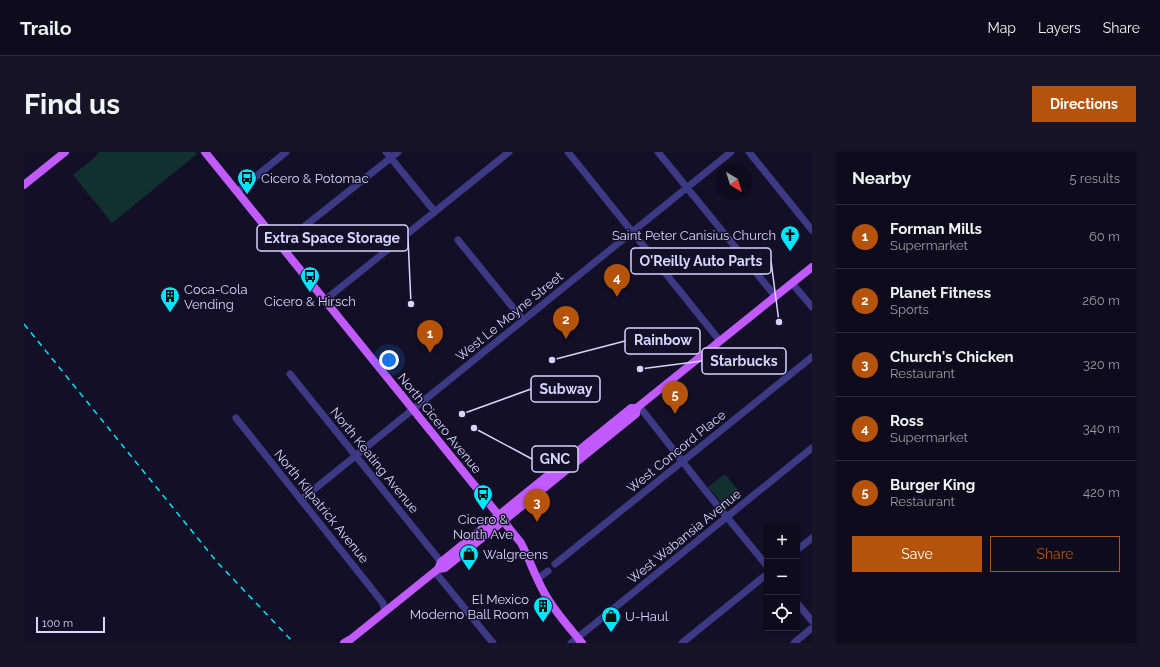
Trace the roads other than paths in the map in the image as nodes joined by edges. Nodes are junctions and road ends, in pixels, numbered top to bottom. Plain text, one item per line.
1 (65, 152) edge
2 (205, 152) edge
3 (286, 152) edge
4 (398, 152) edge
5 (509, 152) edge
6 (568, 152) edge
7 (658, 152) edge
8 (731, 152) edge
9 (749, 152) edge
10 (388, 155) edge
11 (24, 185) edge
12 (687, 188) junction
13 (237, 192) junction
14 (435, 212) junction
15 (812, 230) edge
16 (632, 232) junction
17 (458, 240) dead end
18 (281, 245) junction
19 (812, 266) edge
20 (792, 283) junction
21 (775, 296) junction
22 (325, 300) junction
23 (812, 307) edge
24 (523, 320) junction
25 (720, 341) junction
26 (812, 357) edge
27 (290, 374) dead end
28 (638, 407) junction
29 (413, 409) junction
30 (236, 418) dead end
31 (812, 448) edge
32 (356, 456) junction
33 (683, 461) junction
34 (301, 500) junction
35 (726, 517) junction
36 (501, 518) junction
37 (812, 538) edge
38 (800, 548) edge
39 (764, 562) edge
40 (555, 564) dead end
41 (438, 567) junction
42 (548, 571) dead end
43 (764, 576) edge
44 (537, 579) junction
45 (800, 607) edge
46 (385, 612) junction
47 (812, 621) edge
48 (812, 628) edge
49 (580, 640) edge
50 (350, 641) edge
51 (344, 643) edge
52 (493, 643) edge
53 (571, 643) edge
54 (682, 643) edge
55 (794, 643) edge

1 - 11 main road
2 - 13 main road, North Cicero Avenue
3 - 13 street
4 - 10 street
5 - 14 street
6 - 16 street
7 - 12 street
8 - 12 street, West Le Moyne Street
9 - 15 street
10 - 14 street
10 - 18 street
12 - 16 street, West Le Moyne Street
12 - 21 street
13 - 18 main road, North Cicero Avenue
14 - 22 street
16 - 24 street, West Le Moyne Street
16 - 25 street
17 - 24 street
18 - 22 main road, North Cicero Avenue
19 - 20 main road
20 - 21 main road
20 - 23 street
21 - 25 main road
22 - 29 main road, North Cicero Avenue
24 - 29 street, West Le Moyne Street
25 - 28 main road
26 - 33 street, West Concord Place
27 - 32 street, North Keating Avenue
28 - 33 street
28 - 36 main road
29 - 32 street, West Le Moyne Street
29 - 36 main road, North Cicero Avenue
30 - 34 street, North Kilpatrick Avenue
31 - 35 street, West Wabansia Avenue
32 - 34 street, West Le Moyne Street
32 - 41 street, North Keating Avenue
33 - 35 street
33 - 40 street, West Concord Place
34 - 46 street, North Kilpatrick Avenue
35 - 39 street
35 - 49 street, West Wabansia Avenue
36 - 41 main road
36 - 44 main road, North Cicero Avenue
37 - 38 street
41 - 46 main road
41 - 52 street, North Keating Avenue
42 - 44 street
43 - 54 street
44 - 49 main road, North Cicero Avenue
45 - 47 street
46 - 50 main road
48 - 55 street
49 - 53 street, West Wabansia Avenue
50 - 51 main road

